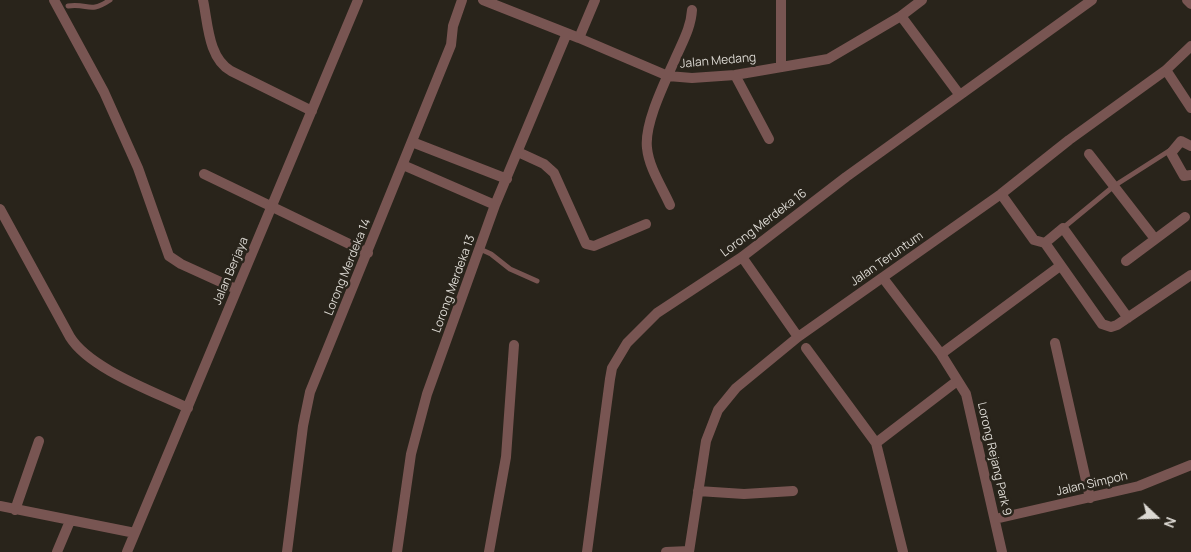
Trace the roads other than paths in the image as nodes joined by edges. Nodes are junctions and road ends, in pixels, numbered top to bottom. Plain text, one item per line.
1 (54, 0) edge
2 (65, 0) edge
3 (110, 0) edge
4 (203, 0) edge
5 (358, 0) edge
6 (462, 0) edge
7 (483, 0) edge
8 (595, 0) edge
9 (781, 0) edge
10 (922, 0) edge
11 (1092, 0) edge
12 (1187, 0) edge
13 (1191, 4) edge
14 (65, 10) junction
15 (692, 10) dead end
16 (901, 16) junction
17 (567, 33) junction
18 (579, 38) junction
19 (1191, 46) edge
20 (781, 66) junction
21 (1166, 70) junction
22 (735, 75) junction
23 (668, 76) junction
24 (959, 94) junction
25 (1191, 108) edge
26 (312, 111) junction
27 (769, 139) dead end
28 (412, 142) junction
29 (1191, 146) edge
30 (1172, 149) junction
31 (518, 152) junction
32 (1089, 154) dead end
33 (403, 165) junction
34 (204, 174) dead end
35 (1191, 175) edge
36 (506, 179) junction
37 (1114, 186) junction
38 (1000, 194) junction
39 (670, 204) dead end
40 (496, 205) junction
41 (0, 209) edge
42 (272, 209) junction
43 (1185, 217) dead end
44 (646, 224) dead end
45 (1063, 228) junction
46 (1155, 239) junction
47 (1045, 243) junction
48 (480, 249) junction
49 (368, 253) junction
50 (742, 257) junction
51 (1126, 261) dead end
52 (1060, 266) junction
53 (1191, 276) edge
54 (883, 278) junction
55 (537, 281) dead end
56 (236, 289) junction
57 (1128, 318) junction
58 (798, 337) junction
59 (1055, 344) dead end
60 (514, 345) dead end
61 (806, 348) dead end
62 (941, 354) junction
63 (957, 381) junction
64 (188, 408) junction
65 (39, 441) dead end
66 (876, 442) junction
67 (1191, 465) edge
68 (698, 491) junction
69 (793, 491) dead end
70 (1090, 498) junction
71 (0, 506) edge
72 (15, 510) junction
73 (995, 519) junction
74 (70, 521) junction
75 (135, 533) junction
76 (689, 551) edge
77 (57, 552) edge
78 (127, 552) edge
79 (287, 552) edge
80 (397, 552) edge
81 (489, 552) edge
82 (587, 552) edge
83 (666, 552) edge
84 (903, 552) edge
85 (1002, 552) edge

1 - 14 street
2 - 14 lane
3 - 14 lane
4 - 26 street
5 - 26 street, Jalan Berjaya
6 - 28 street, Lorong Merdeka 14
7 - 17 street, Jalan Medang
8 - 18 street
9 - 20 street
10 - 16 street, Jalan Medang
11 - 24 street, Lorong Merdeka 16
12 - 13 street
14 - 56 street
15 - 23 street
16 - 20 street, Jalan Medang
16 - 24 street
17 - 18 street, Jalan Medang
17 - 31 street, Lorong Merdeka 13
18 - 23 street, Jalan Medang
19 - 21 street, Jalan Teruntum
20 - 22 street, Jalan Medang
21 - 25 street
21 - 38 street, Jalan Teruntum
22 - 23 street, Jalan Medang
22 - 27 street
23 - 39 street
24 - 50 street, Lorong Merdeka 16
26 - 42 street, Jalan Berjaya
28 - 33 street, Lorong Merdeka 14
28 - 36 street
29 - 30 street
30 - 35 street
30 - 37 lane
31 - 36 street, Lorong Merdeka 13
31 - 44 street
32 - 37 street
33 - 40 street
33 - 49 street, Lorong Merdeka 14
34 - 42 street
36 - 40 street, Lorong Merdeka 13
37 - 45 lane
37 - 46 street
38 - 47 street
38 - 54 street, Jalan Teruntum
40 - 48 street, Lorong Merdeka 13
41 - 64 street
42 - 49 street
42 - 56 street, Jalan Berjaya
43 - 46 street
45 - 47 street
45 - 57 street
46 - 51 street
47 - 52 street
48 - 55 lane
48 - 80 street, Lorong Merdeka 13
49 - 79 street, Lorong Merdeka 14
50 - 58 street
50 - 82 street, Lorong Merdeka 16
52 - 57 street
52 - 62 street
53 - 57 street
54 - 58 street, Jalan Teruntum
54 - 62 street, Lorong Rejang Park 9
56 - 64 street, Jalan Berjaya
58 - 68 street, Jalan Teruntum
59 - 70 street
60 - 81 street
61 - 66 street
62 - 63 street, Lorong Rejang Park 9
63 - 66 street
63 - 73 street, Lorong Rejang Park 9
64 - 75 street, Jalan Berjaya
65 - 72 street
66 - 84 street
67 - 70 street, Jalan Simpoh
68 - 69 street
68 - 76 street, Jalan Teruntum
70 - 73 street, Jalan Simpoh
71 - 72 street
72 - 74 street
73 - 85 street, Lorong Rejang Park 9
74 - 75 street
74 - 77 street
75 - 78 street, Jalan Berjaya
76 - 83 street

